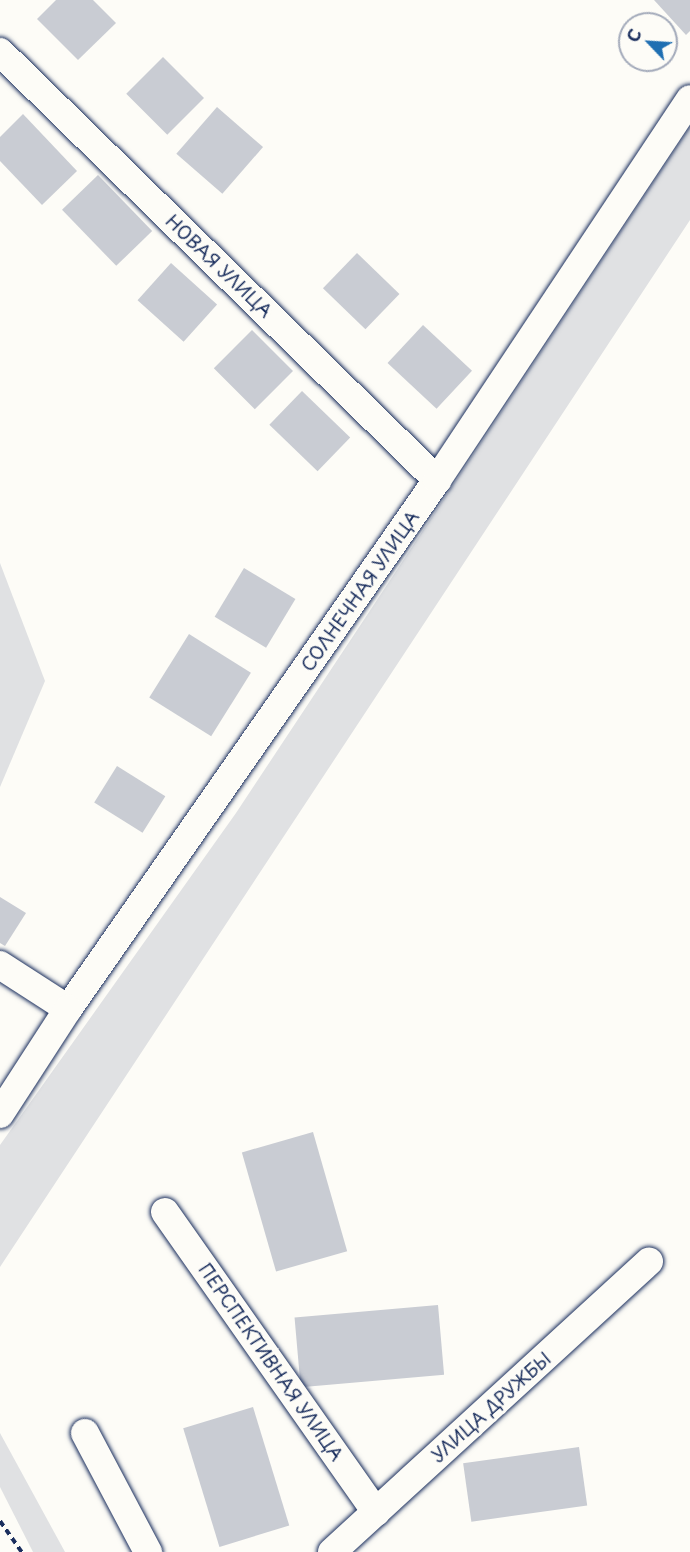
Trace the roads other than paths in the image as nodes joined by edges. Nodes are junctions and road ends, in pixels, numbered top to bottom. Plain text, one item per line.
1 (0, 52) edge
2 (690, 99) edge
3 (437, 480) junction
4 (0, 965) edge
5 (68, 1009) junction
6 (0, 1114) edge
7 (165, 1212) dead end
8 (649, 1262) dead end
9 (85, 1434) dead end
10 (376, 1512) junction
11 (148, 1552) edge
12 (332, 1552) edge

1 - 3 street, НОВАЯ УЛИЦА
2 - 3 street, СОЛНЕЧНАЯ УЛИЦА
3 - 5 street, СОЛНЕЧНАЯ УЛИЦА
4 - 5 street
5 - 6 street, СОЛНЕЧНАЯ УЛИЦА
7 - 10 street, ПЕРСПЕКТИВНАЯ УЛИЦА
8 - 10 street, УЛИЦА ДРУЖБЫ
9 - 11 street
10 - 12 street, УЛИЦА ДРУЖБЫ

